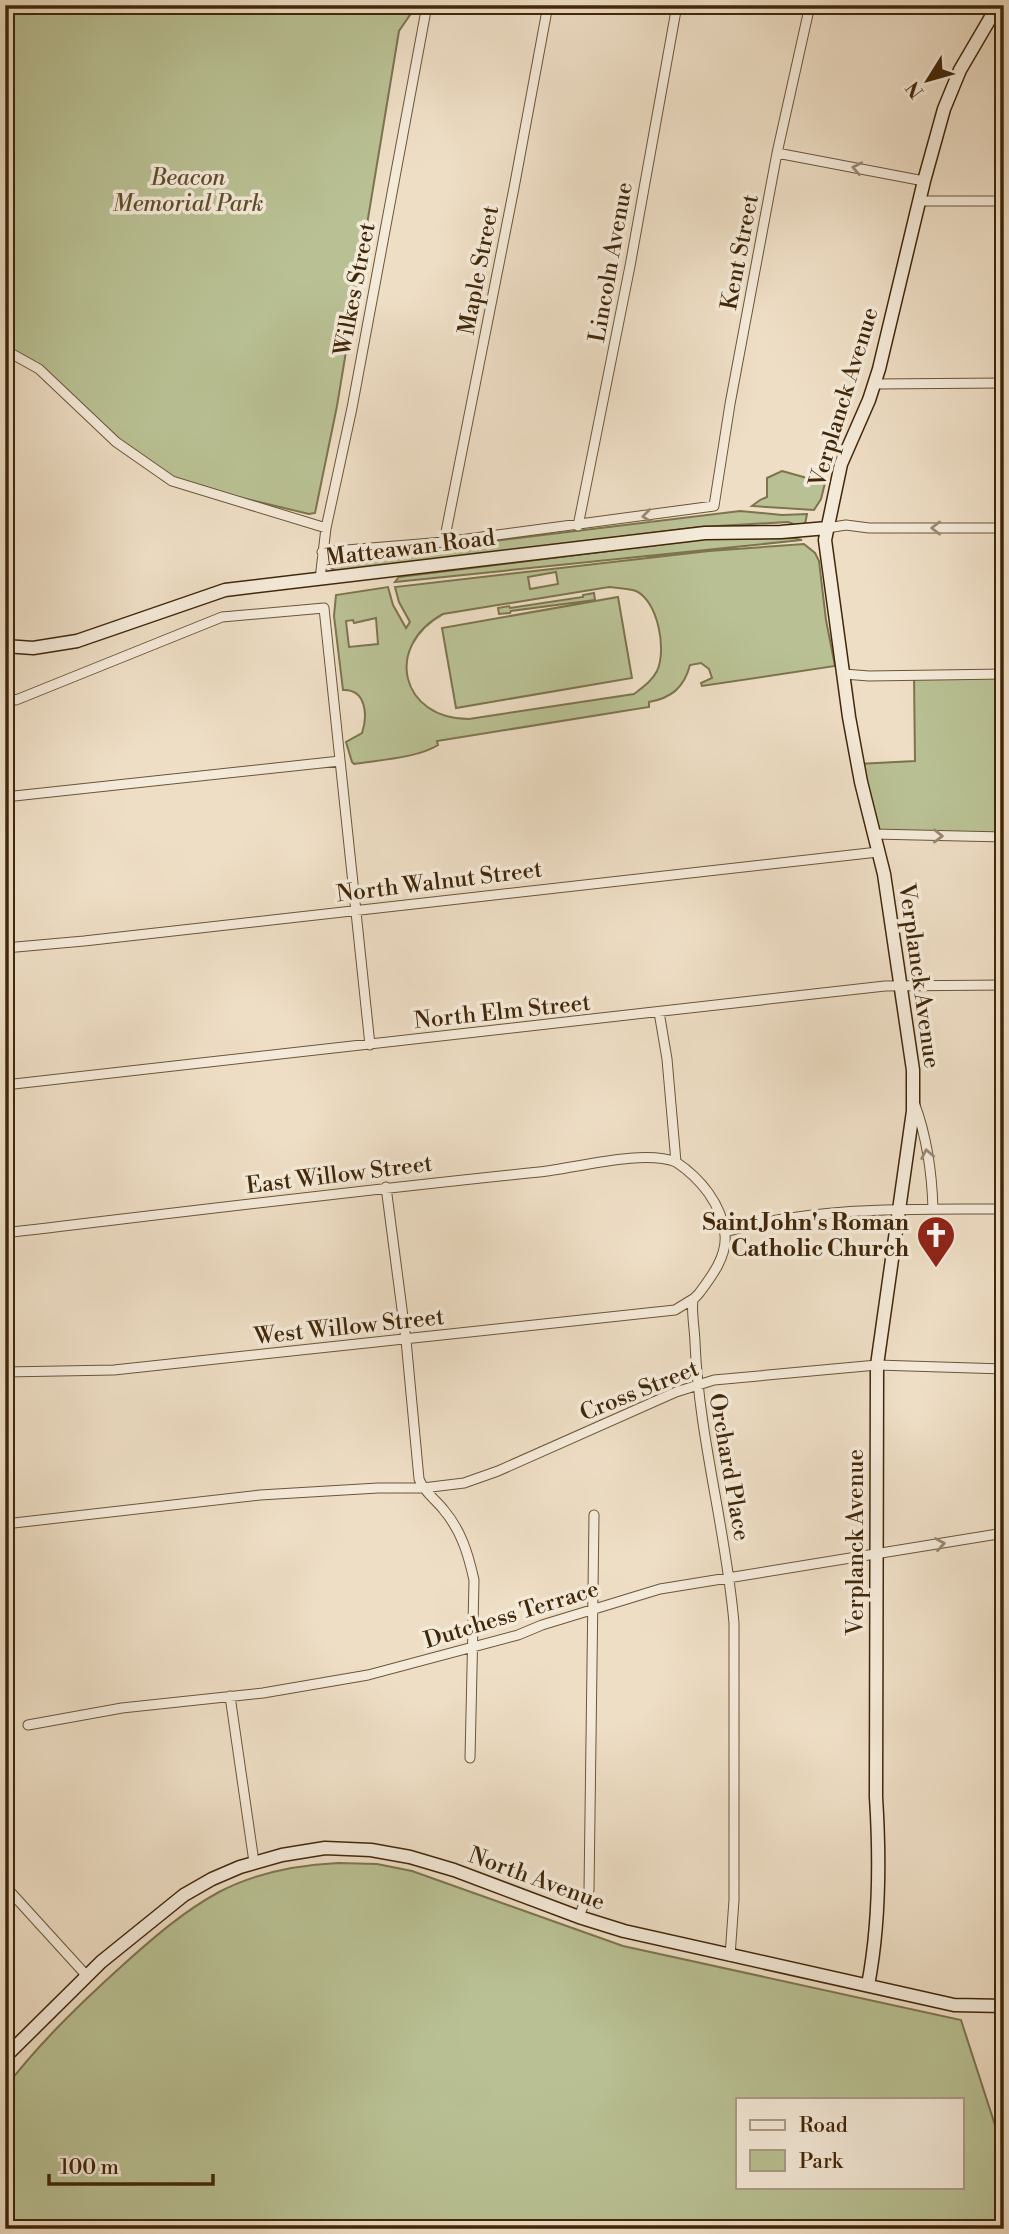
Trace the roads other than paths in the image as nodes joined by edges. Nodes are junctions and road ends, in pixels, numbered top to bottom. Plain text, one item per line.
1 (427, 5) edge
2 (548, 5) edge
3 (677, 5) edge
4 (810, 5) edge
5 (998, 5) edge
6 (778, 153) junction
7 (924, 181) junction
8 (919, 201) junction
9 (1004, 201) edge
10 (5, 350) edge
11 (1004, 383) edge
12 (875, 384) junction
13 (579, 526) junction
14 (326, 528) junction
15 (827, 528) junction
16 (1004, 528) edge
17 (444, 542) junction
18 (322, 552) junction
19 (320, 579) junction
20 (5, 646) edge
21 (844, 674) junction
22 (1004, 674) edge
23 (5, 697) edge
24 (340, 761) junction
25 (5, 797) edge
26 (873, 834) junction
27 (1004, 837) edge
28 (878, 852) junction
29 (356, 910) junction
30 (5, 948) edge
31 (1004, 985) edge
32 (901, 986) junction
33 (659, 1012) junction
34 (370, 1045) junction
35 (5, 1086) edge
36 (913, 1101) junction
37 (676, 1162) junction
38 (386, 1187) junction
39 (933, 1209) junction
40 (1004, 1209) edge
41 (898, 1211) junction
42 (725, 1232) junction
43 (5, 1233) edge
44 (693, 1299) junction
45 (406, 1340) junction
46 (877, 1365) junction
47 (1004, 1369) edge
48 (5, 1372) edge
49 (697, 1384) junction
50 (423, 1488) junction
51 (594, 1516) dead end
52 (5, 1524) edge
53 (1004, 1533) edge
54 (875, 1555) junction
55 (730, 1578) junction
56 (594, 1608) junction
57 (473, 1647) junction
58 (230, 1696) junction
59 (28, 1725) dead end
60 (470, 1758) dead end
61 (254, 1862) junction
62 (5, 1886) edge
63 (579, 1917) junction
64 (730, 1956) junction
65 (86, 1975) junction
66 (869, 1985) junction
67 (1004, 2006) edge
68 (5, 2057) edge

1 - 14 street, Wilkes Street
2 - 17 street, Maple Street
3 - 13 street, Lincoln Avenue
4 - 6 street, Kent Street
5 - 7 street, Verplanck Avenue
7 -> 6 street
6 -> 13 street, Kent Street
7 - 8 street, Verplanck Avenue
8 - 9 street
8 - 12 street, Verplanck Avenue
10 - 14 street
11 - 12 street
12 - 15 street, Verplanck Avenue
13 - 17 street
14 - 18 street, Wilkes Street
16 -> 15 street
15 - 19 street, Matteawan Road
15 - 21 street, Verplanck Avenue
17 - 18 street
18 - 19 street, Wilkes Street
19 - 20 street, Matteawan Road
21 - 22 street
21 - 26 street, Verplanck Avenue
23 - 24 street
24 - 25 street
24 - 29 street
26 -> 27 street
26 - 28 street, Verplanck Avenue
28 - 29 street, North Walnut Street
28 - 32 street, Verplanck Avenue
29 - 30 street, North Walnut Street
29 - 34 street
31 - 32 street, North Elm Street
32 - 33 street, North Elm Street
32 - 36 street, Verplanck Avenue
33 - 34 street, North Elm Street
33 - 37 street
34 - 35 street, North Elm Street
39 -> 36 street
36 - 41 street, Verplanck Avenue
37 - 38 street, East Willow Street
37 - 42 street
38 - 43 street, East Willow Street
38 - 45 street
39 - 40 street
39 - 41 street
41 - 42 street
41 - 46 street, Verplanck Avenue
42 - 44 street
44 - 45 street, West Willow Street
44 - 49 street, Orchard Place
45 - 48 street, West Willow Street
45 - 50 street
46 - 47 street, Cross Street
46 - 49 street, Cross Street
46 - 54 street, Verplanck Avenue
49 - 50 street, Cross Street
49 - 55 street, Orchard Place
50 - 52 street, Cross Street
50 - 57 street
51 - 56 street
54 -> 53 street, Dutchess Terrace
54 - 55 street, Dutchess Terrace
54 - 66 street, Verplanck Avenue
55 - 56 street, Dutchess Terrace
55 - 64 street, Orchard Place
56 - 57 street, Dutchess Terrace
56 - 63 street
57 - 58 street, Dutchess Terrace
57 - 60 street
58 - 59 street, Dutchess Terrace
58 - 61 street
61 - 63 street, North Avenue
61 - 65 street, North Avenue
62 - 65 street
63 - 64 street, North Avenue
64 - 66 street, North Avenue
65 - 68 street, North Avenue
66 - 67 street, North Avenue

